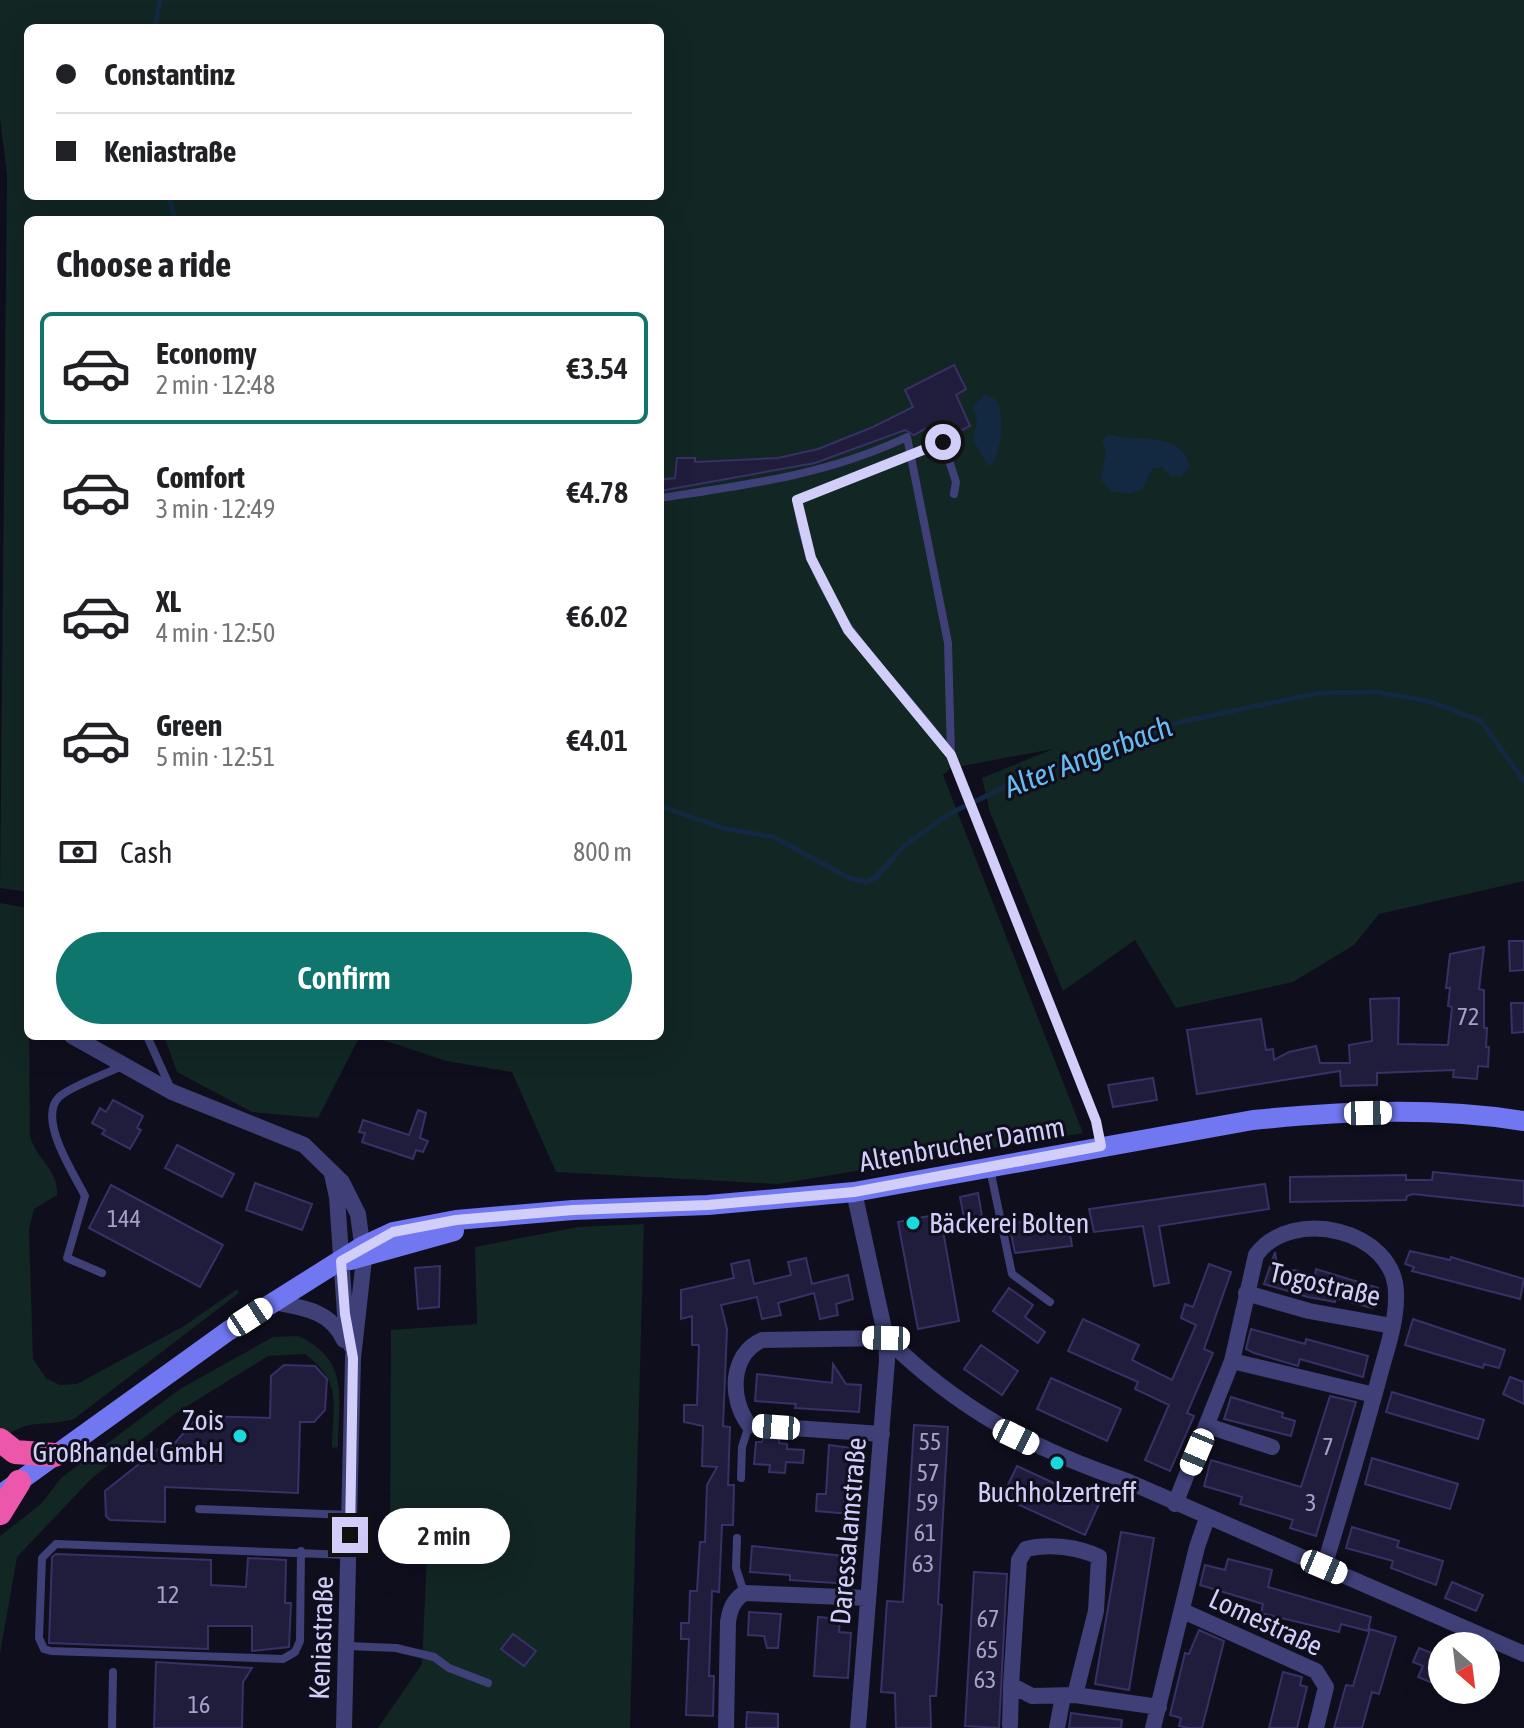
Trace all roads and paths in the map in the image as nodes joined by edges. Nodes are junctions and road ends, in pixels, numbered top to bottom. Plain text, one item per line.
1 (911, 455) junction
2 (954, 494) dead end
3 (664, 497) edge
4 (951, 755) junction
5 (79, 1040) edge
6 (149, 1040) edge
7 (123, 1066) junction
8 (172, 1092) junction
9 (1524, 1121) edge
10 (1101, 1146) junction
11 (328, 1166) junction
12 (990, 1168) junction
13 (854, 1192) junction
14 (364, 1252) junction
15 (341, 1261) junction
16 (102, 1273) dead end
17 (1246, 1293) junction
18 (273, 1302) junction
19 (1050, 1302) dead end
20 (1392, 1326) junction
21 (886, 1338) junction
22 (353, 1358) junction
23 (1232, 1361) junction
24 (1374, 1395) junction
25 (749, 1425) junction
26 (1208, 1426) junction
27 (882, 1434) junction
28 (0, 1440) edge
29 (1272, 1447) dead end
30 (55, 1455) junction
31 (741, 1478) dead end
32 (9, 1489) edge
33 (1175, 1504) junction
34 (199, 1509) dead end
35 (0, 1513) edge
36 (350, 1515) junction
37 (1207, 1518) junction
38 (737, 1538) dead end
39 (301, 1551) junction
40 (350, 1555) junction
41 (1324, 1567) junction
42 (744, 1593) junction
43 (868, 1598) junction
44 (1183, 1611) junction
45 (347, 1646) junction
46 (1524, 1654) edge
47 (113, 1672) dead end
48 (488, 1683) dead end
49 (1011, 1685) junction
50 (1069, 1695) junction
51 (1159, 1707) junction
52 (1010, 1725) dead end
53 (112, 1728) edge
54 (344, 1728) edge
55 (726, 1728) edge
56 (858, 1728) edge
57 (1057, 1728) edge
58 (1153, 1728) edge
59 (1316, 1728) edge

1 - 2 lane
1 - 3 lane
1 - 4 lane
1 - 4 lane
4 - 10 lane
5 - 7 street
6 - 8 lane
7 - 8 street
7 - 16 lane
8 - 11 street
9 - 10 main road, Altenbrucher Damm
10 - 12 main road, Altenbrucher Damm
11 - 14 street
11 - 15 street
12 - 13 main road, Altenbrucher Damm
12 - 19 lane
13 - 14 main road, Altenbrucher Damm
13 - 21 street, Daressalamstraße
14 - 15 main road, Altenbrucher Damm
14 - 22 street, Keniastraße
15 - 18 main road, Altenbrucher Damm
15 - 22 street, Keniastraße
17 - 20 street, Togostraße
17 - 20 street, Togostraße
17 - 23 street, Togostraße
18 - 22 street
18 - 30 main road, Altenbrucher Damm
20 - 24 street, Togostraße
21 - 25 street
21 - 27 street, Daressalamstraße
21 - 33 street
22 - 36 street, Keniastraße
23 - 24 street
23 - 26 street, Togostraße
24 - 41 street, Togostraße
25 - 27 street
25 - 31 lane
26 - 29 street
26 - 33 street, Togostraße
27 - 43 street, Daressalamstraße
28 - 30 highway
30 - 32 main road, Altenbrucher Damm
32 - 35 highway
33 - 37 street
34 - 36 lane
36 - 40 street, Keniastraße
37 - 41 street
37 - 44 street
38 - 42 lane
39 - 39 lane
39 - 40 lane
40 - 45 street, Keniastraße
41 - 46 street
42 - 43 street
42 - 55 street
43 - 56 street, Daressalamstraße
44 - 51 street
44 - 59 street, Lomestraße
45 - 48 lane
45 - 54 street, Keniastraße
47 - 53 lane
49 - 50 street
49 - 50 street
49 - 52 street
50 - 51 street
50 - 57 street
51 - 58 street

